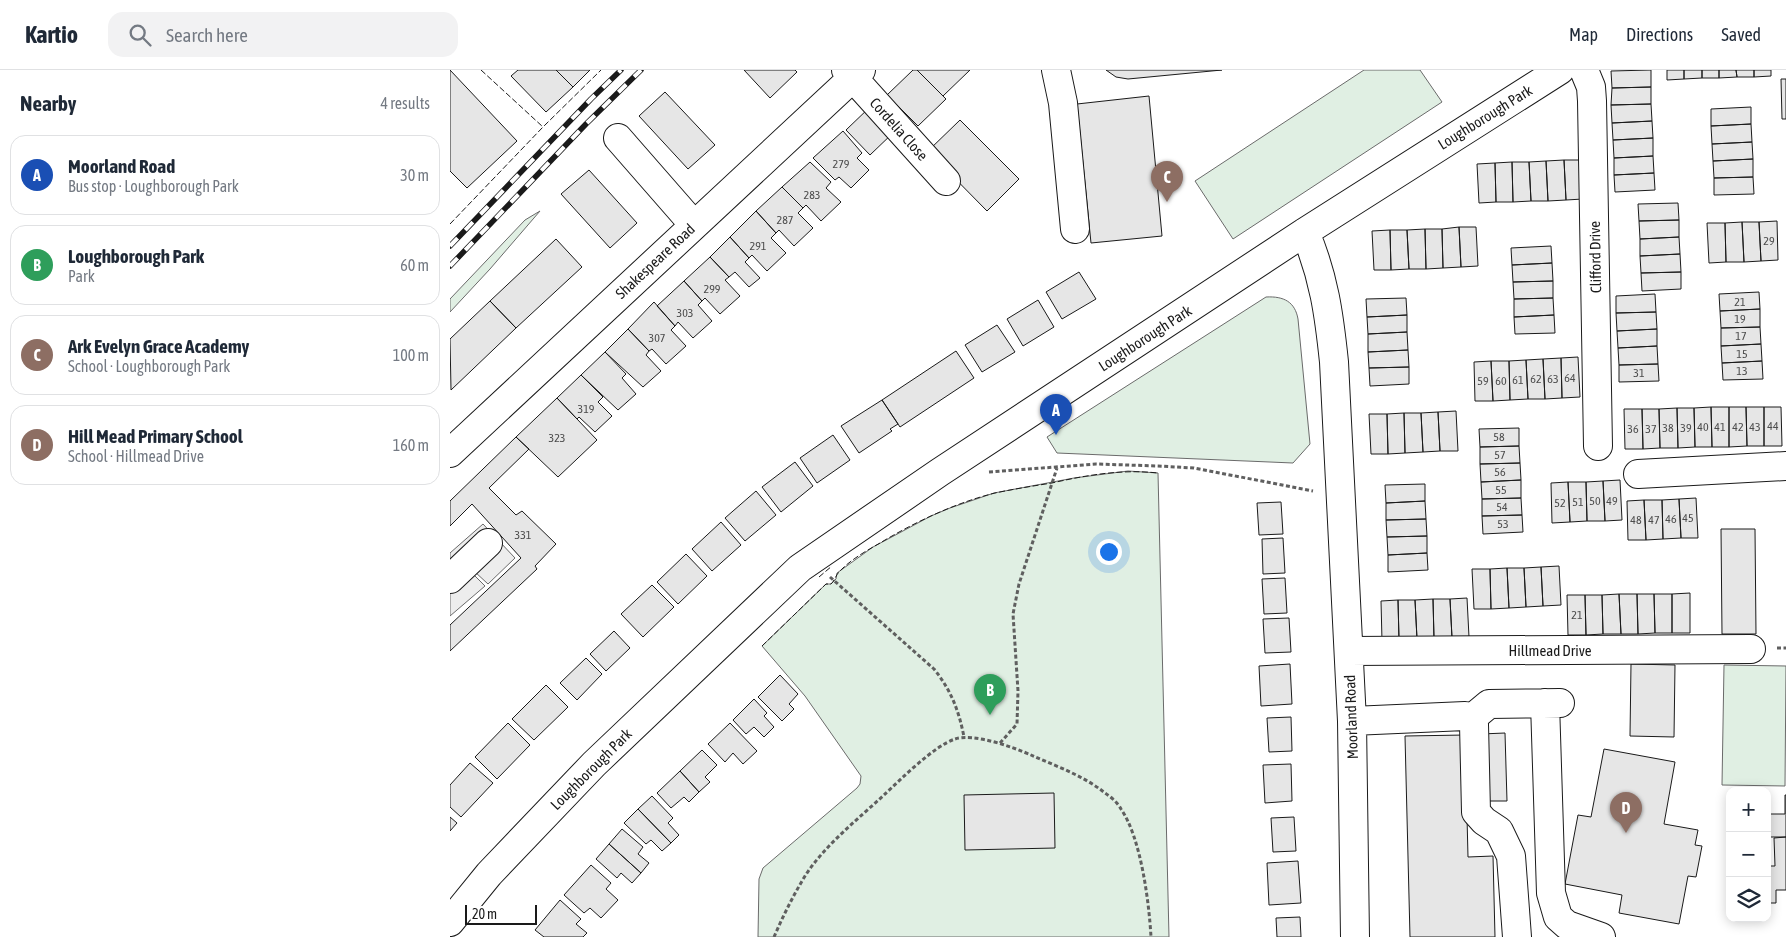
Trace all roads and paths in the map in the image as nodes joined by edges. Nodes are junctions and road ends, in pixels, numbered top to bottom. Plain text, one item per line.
1 (1056, 70) edge
2 (1560, 70) edge
3 (1584, 70) edge
4 (853, 73) edge
5 (618, 138) dead end
6 (946, 181) dead end
7 (694, 225) junction
8 (1075, 229) dead end
9 (1305, 232) junction
10 (1598, 446) dead end
11 (450, 453) edge
12 (1786, 466) edge
13 (1057, 468) junction
14 (983, 472) dead end
15 (1638, 474) dead end
16 (1313, 491) dead end
17 (488, 543) dead end
18 (452, 573) edge
19 (829, 576) dead end
20 (1750, 649) dead end
21 (1349, 652) junction
22 (1471, 719) junction
23 (1352, 721) junction
24 (964, 737) junction
25 (1000, 743) junction
26 (450, 922) edge
27 (774, 937) edge
28 (1151, 937) edge
29 (1355, 937) edge
30 (1517, 937) edge
31 (1600, 937) edge

1 - 8 street
2 - 9 street, Loughborough Park
3 - 10 street, Clifford Drive
4 - 6 street, Cordelia Close
4 - 7 street, Shakespeare Road
5 - 7 street
7 - 11 street, Shakespeare Road
9 - 21 street, Moorland Road
9 - 26 street, Loughborough Park
12 - 15 street
13 - 14 path
13 - 16 path
13 - 25 path
17 - 18 street
19 - 24 path
20 - 21 street, Hillmead Drive
21 - 23 street, Moorland Road
22 - 23 street
22 - 30 street
22 - 31 street
23 - 29 street, Moorland Road
24 - 25 path
24 - 27 path
25 - 28 path

